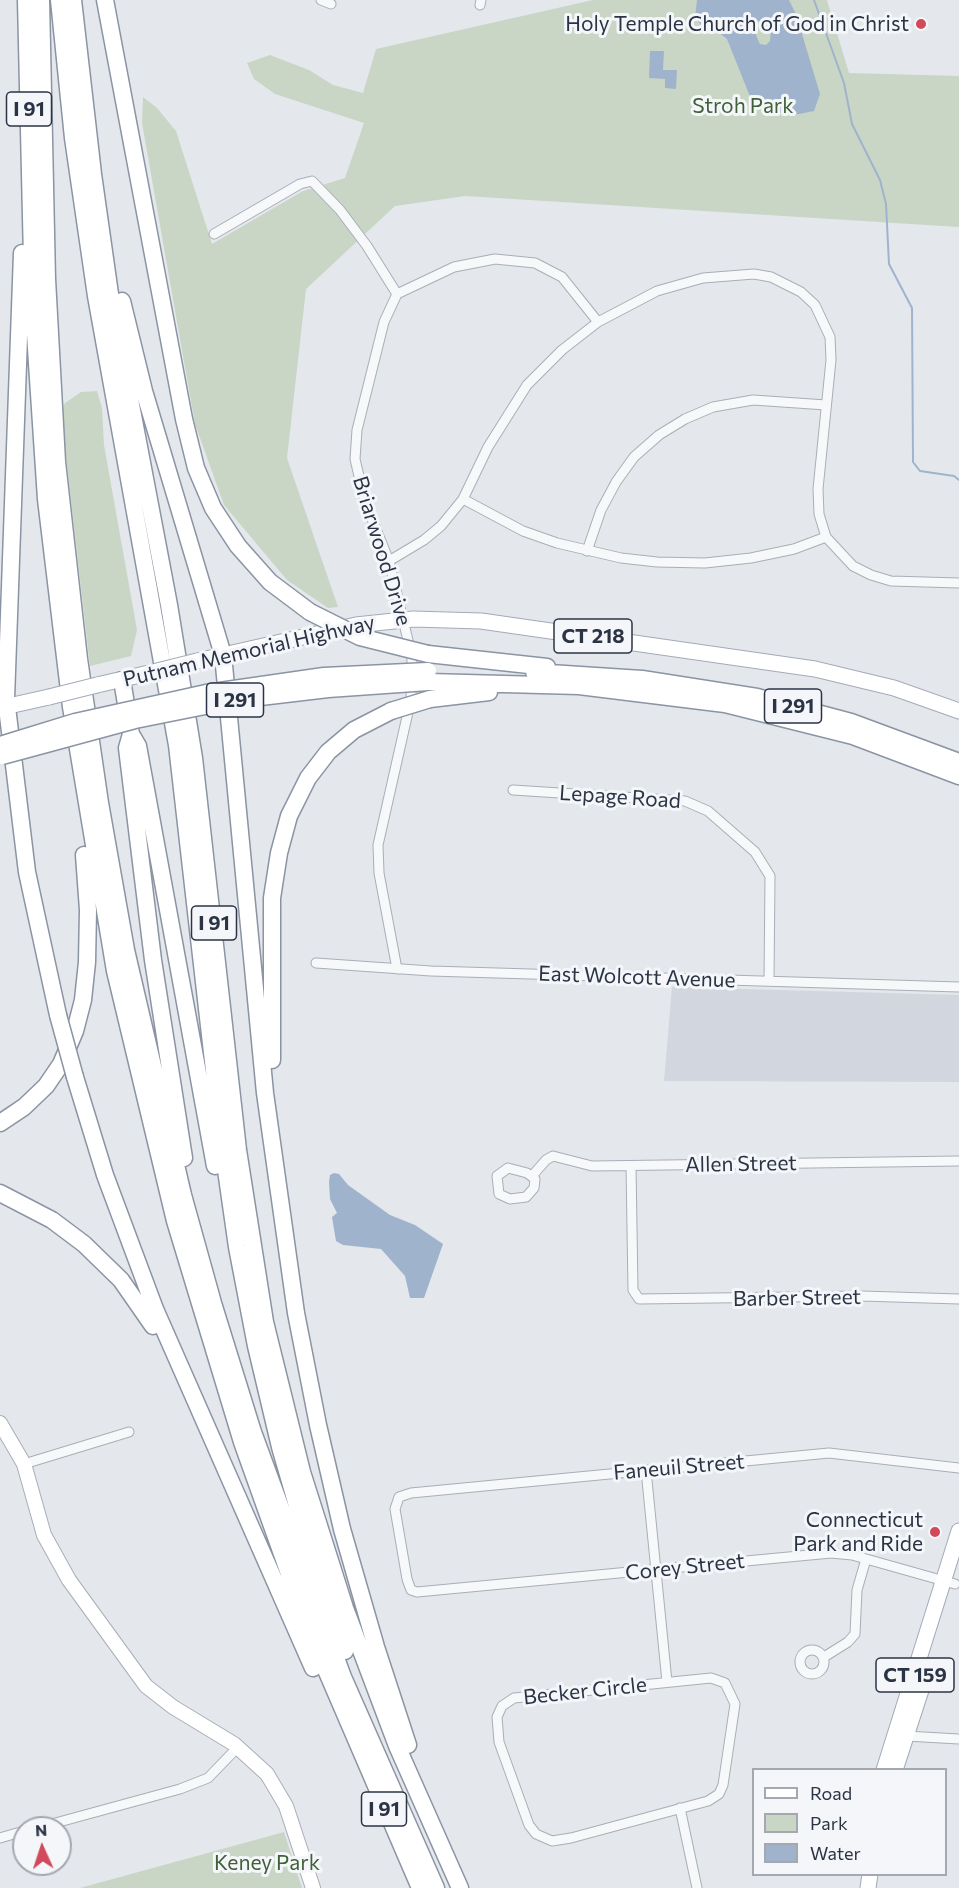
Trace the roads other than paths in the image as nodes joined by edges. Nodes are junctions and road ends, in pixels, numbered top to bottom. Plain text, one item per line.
1 (26, 0) edge
2 (41, 0) edge
3 (59, 0) edge
4 (74, 0) edge
5 (105, 0) edge
6 (30, 196) junction
7 (97, 206) junction
8 (214, 234) dead end
9 (397, 294) junction
10 (598, 321) junction
11 (826, 405) junction
12 (463, 499) junction
13 (826, 537) junction
14 (587, 551) junction
15 (389, 561) junction
16 (959, 583) edge
17 (404, 620) junction
18 (223, 655) junction
19 (429, 677) junction
20 (122, 680) junction
21 (618, 683) junction
22 (3, 707) edge
23 (959, 711) edge
24 (54, 729) junction
25 (130, 734) junction
26 (0, 738) edge
27 (45, 744) junction
28 (0, 746) edge
29 (0, 756) edge
30 (959, 762) edge
31 (0, 766) edge
32 (959, 776) edge
33 (513, 789) dead end
34 (84, 797) junction
35 (316, 963) dead end
36 (397, 969) junction
37 (769, 981) junction
38 (959, 987) edge
39 (0, 1123) edge
40 (959, 1161) edge
41 (631, 1166) junction
42 (532, 1176) dead end
43 (0, 1193) edge
44 (281, 1207) junction
45 (959, 1299) edge
46 (249, 1313) junction
47 (187, 1384) junction
48 (240, 1392) junction
49 (0, 1423) edge
50 (129, 1432) dead end
51 (24, 1464) junction
52 (959, 1468) edge
53 (646, 1470) junction
54 (959, 1531) edge
55 (866, 1559) junction
56 (655, 1570) junction
57 (953, 1578) edge
58 (411, 1590) joint
59 (824, 1657) dead end
60 (667, 1682) junction
61 (350, 1730) junction
62 (906, 1736) junction
63 (959, 1739) edge
64 (238, 1747) junction
65 (885, 1768) edge
66 (896, 1768) edge
67 (680, 1808) junction
68 (72, 1818) edge
69 (431, 1826) junction
70 (313, 1888) edge
71 (420, 1888) edge
72 (436, 1888) edge
73 (444, 1888) edge
74 (460, 1888) edge
75 (697, 1888) edge

1 - 6 highway, I 91
2 - 48 highway
3 - 46 highway
4 - 7 highway, I 91
5 - 19 highway, bridge
6 - 22 highway
6 - 34 highway, I 91
7 - 18 highway
7 - 69 highway, I 91
8 - 9 street
9 - 10 street
9 - 15 street, Briarwood Drive
10 - 11 street
10 - 12 street
11 - 13 street
11 - 14 street
12 - 14 street
12 - 15 street
13 - 14 street
13 - 16 street
15 - 17 street, Briarwood Drive
17 - 18 main road, Putnam Memorial Highway / CT 218
17 - 23 main road, Putnam Memorial Highway / CT 218
17 - 36 street, Briarwood Drive
18 - 20 main road, Putnam Memorial Highway / CT 218, bridge
18 - 44 highway
19 - 21 highway
19 - 21 highway, I 291
19 - 24 highway, I 291, bridge
19 - 27 highway, I 291, bridge
19 - 44 highway, bridge
20 - 22 main road, Putnam Memorial Highway / CT 218, bridge
20 - 25 highway
21 - 30 highway, I 291
21 - 32 highway, I 291
22 - 47 highway, bridge
24 - 26 highway, bridge
24 - 28 highway, bridge
25 - 46 highway
25 - 48 highway
27 - 29 highway, bridge
27 - 31 highway, bridge
33 - 37 street, Lepage Road
34 - 39 highway
34 - 61 highway, I 91
35 - 36 street, East Wolcott Avenue
36 - 37 street, East Wolcott Avenue
37 - 38 street, East Wolcott Avenue
40 - 41 street, Allen Street
41 - 42 street, Allen Street
41 - 45 street, Barber Street
43 - 47 highway
44 - 69 highway
46 - 73 highway
47 - 61 highway
48 - 72 highway
49 - 51 street
50 - 51 street
51 - 64 street
52 - 53 street, Faneuil Street
53 - 56 street
53 - 58 street, Faneuil Street
54 - 57 main road, CT 159
55 - 56 street, Corey Street
55 - 57 street, Corey Street
55 - 59 street
56 - 58 street, Corey Street
56 - 60 street
57 - 62 main road, CT 159
57 - 65 main road, CT 159
60 - 67 street, Becker Circle
60 - 67 street, Becker Circle
61 - 71 highway, I 91
62 - 63 street
62 - 66 main road, CT 159
64 - 68 street
64 - 70 street
67 - 75 street
69 - 74 highway, I 91

